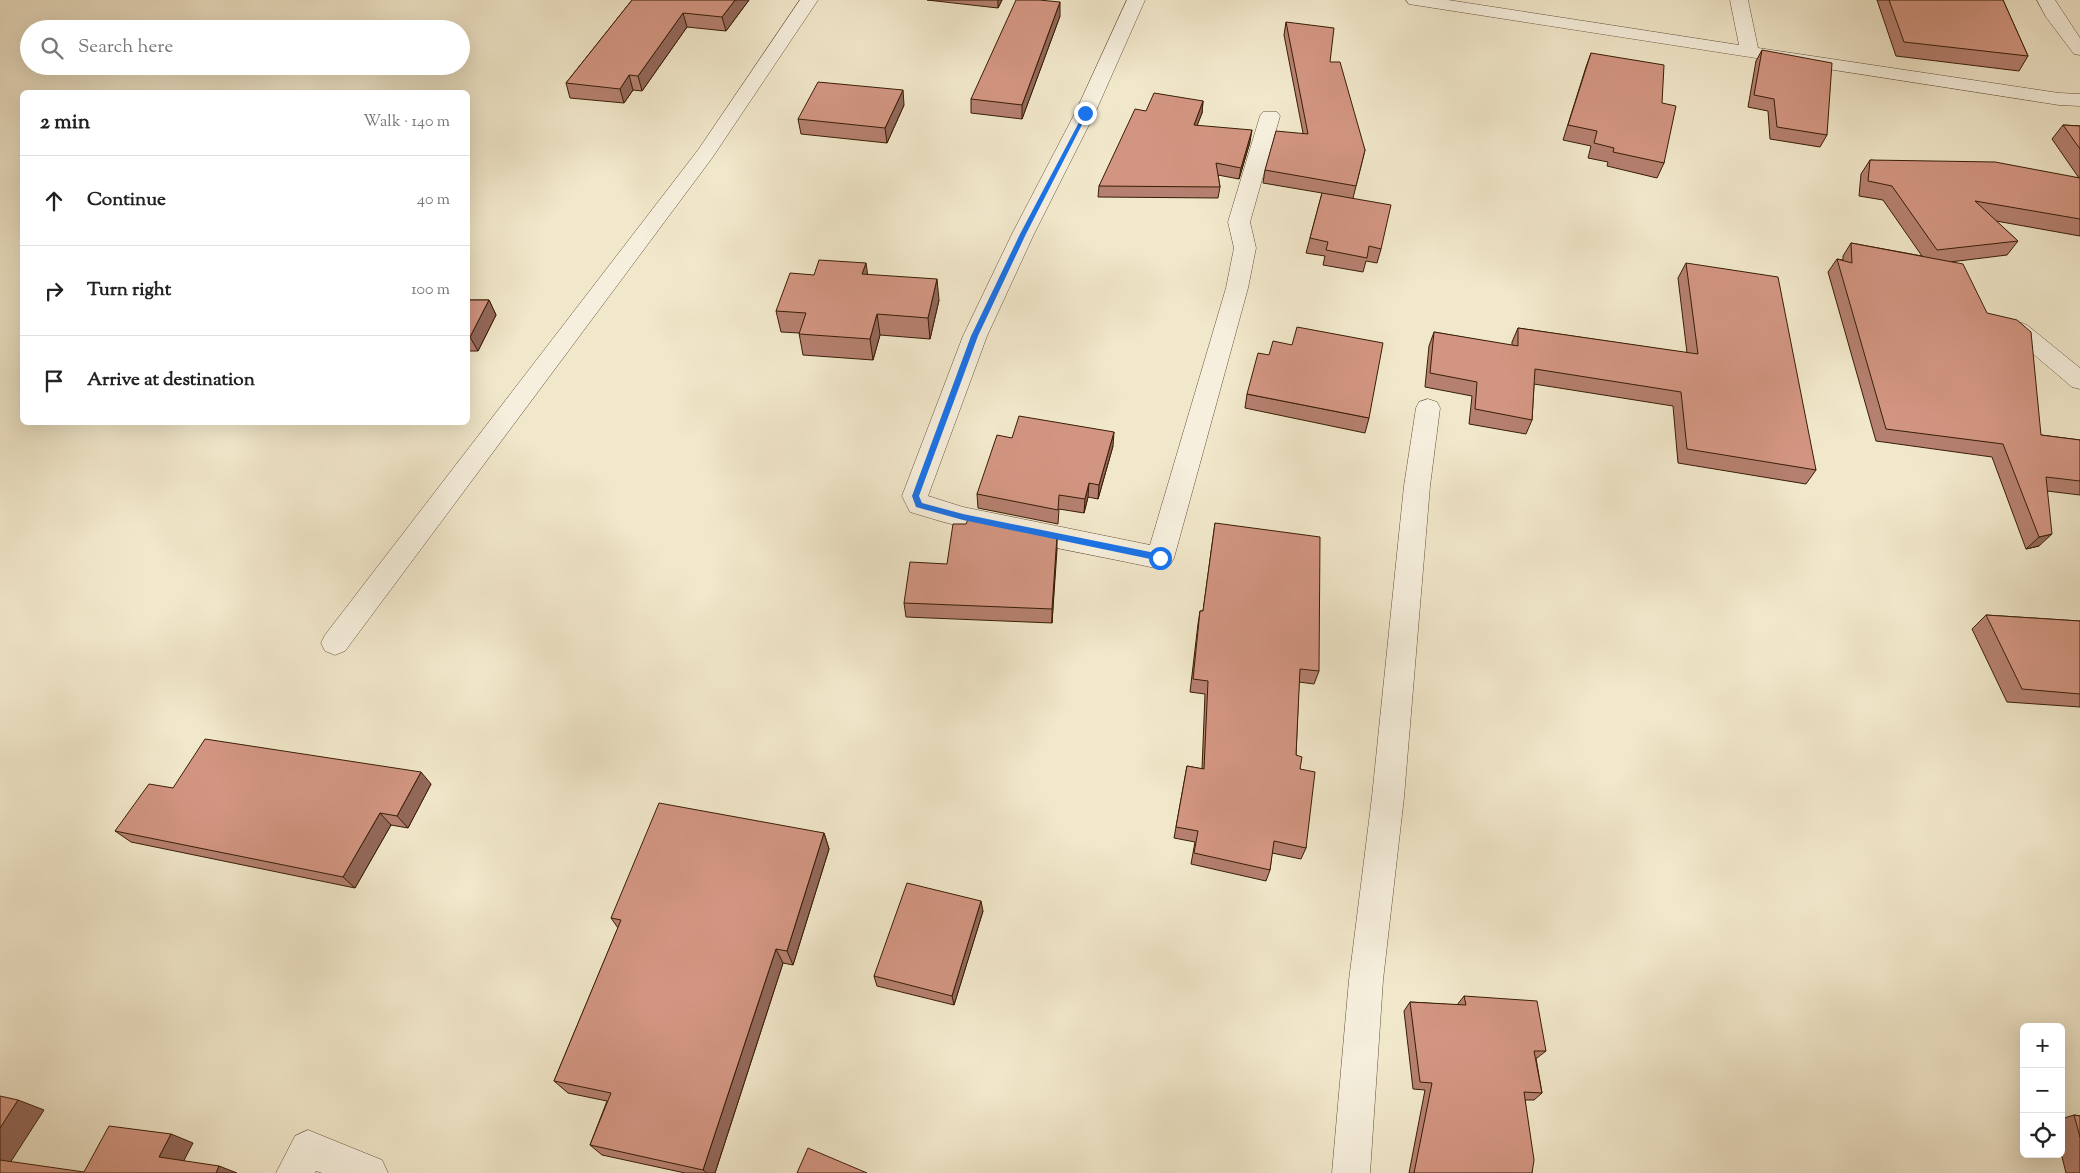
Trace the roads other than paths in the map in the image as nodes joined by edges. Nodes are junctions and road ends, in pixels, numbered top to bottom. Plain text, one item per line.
1 (810, 0) edge
2 (1136, 0) edge
3 (1414, 0) edge
4 (1739, 0) edge
5 (2046, 0) edge
6 (1438, 2) edge
7 (2080, 50) edge
8 (1750, 53) junction
9 (2080, 100) edge
10 (1270, 116) dead end
11 (2019, 330) edge
12 (2080, 381) edge
13 (1428, 408) dead end
14 (335, 643) dead end
15 (295, 1173) edge
16 (368, 1173) edge
17 (1351, 1173) edge

1 - 14 street
2 - 10 street
3 - 6 street
4 - 8 street
5 - 7 street
6 - 8 street
8 - 9 street
11 - 12 street
13 - 17 street
15 - 16 street

